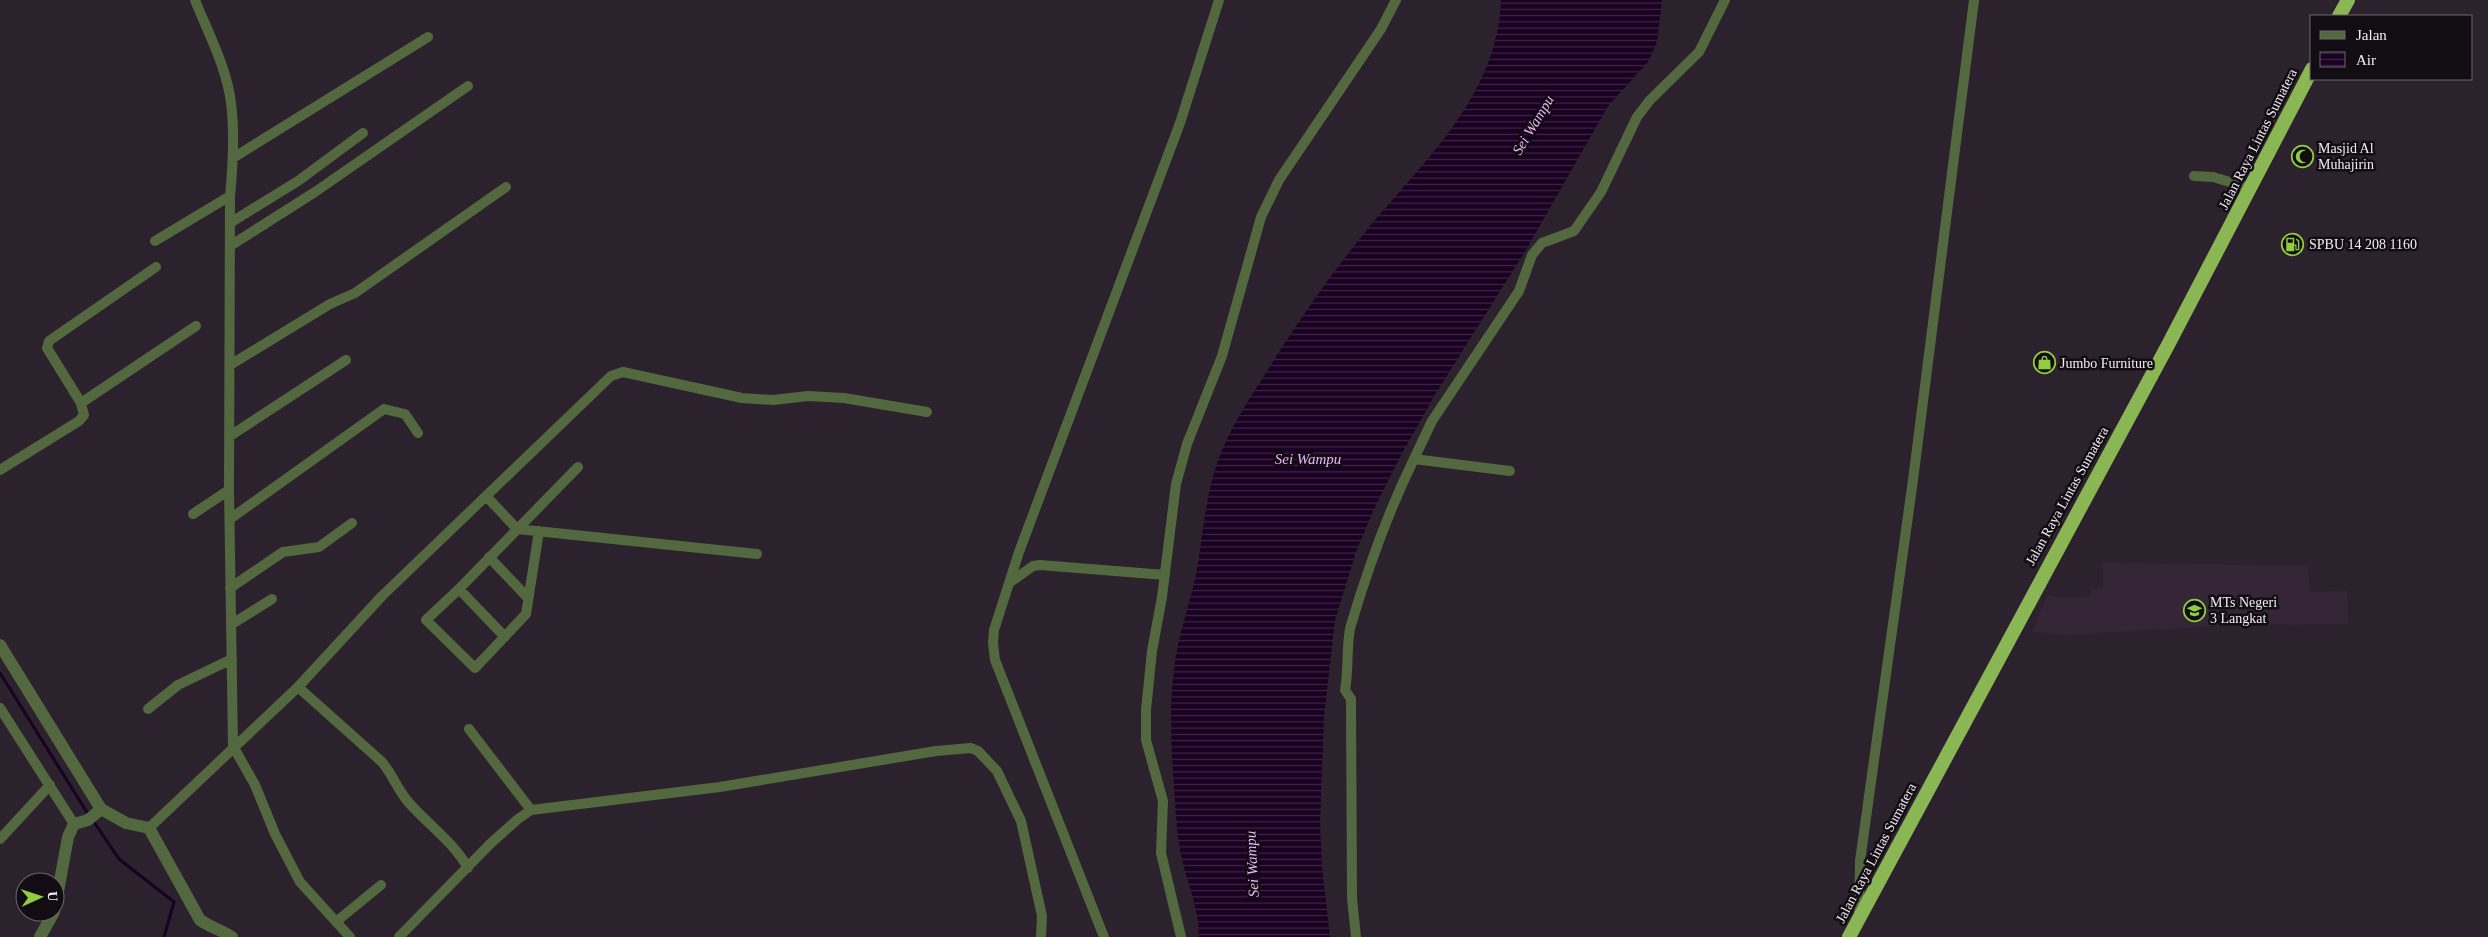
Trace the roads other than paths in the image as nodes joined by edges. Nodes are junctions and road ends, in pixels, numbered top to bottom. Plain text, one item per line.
1 (195, 0) edge
2 (1219, 0) edge
3 (1396, 0) edge
4 (1725, 0) edge
5 (1974, 0) edge
6 (2348, 0) edge
7 (2340, 15) edge
8 (428, 37) dead end
9 (2310, 73) edge
10 (468, 86) dead end
11 (362, 133) dead end
12 (233, 158) junction
13 (2194, 176) dead end
14 (506, 187) dead end
15 (2250, 188) junction
16 (230, 196) junction
17 (230, 223) junction
18 (155, 241) dead end
19 (230, 246) junction
20 (156, 267) dead end
21 (196, 326) dead end
22 (346, 360) dead end
23 (230, 365) junction
24 (81, 403) junction
25 (927, 412) dead end
26 (418, 434) dead end
27 (230, 436) junction
28 (1414, 459) junction
29 (578, 467) dead end
30 (0, 470) edge
31 (1510, 471) dead end
32 (229, 490) junction
33 (487, 497) junction
34 (193, 514) dead end
35 (230, 519) junction
36 (352, 523) dead end
37 (517, 529) junction
38 (539, 531) junction
39 (757, 554) dead end
40 (489, 558) junction
41 (1165, 575) junction
42 (1009, 583) junction
43 (230, 588) junction
44 (459, 589) junction
45 (528, 598) junction
46 (272, 599) dead end
47 (232, 624) junction
48 (505, 636) junction
49 (0, 645) edge
50 (232, 658) junction
51 (298, 687) junction
52 (0, 708) edge
53 (148, 709) dead end
54 (469, 729) dead end
55 (233, 746) junction
56 (50, 785) junction
57 (531, 810) junction
58 (96, 814) junction
59 (74, 824) junction
60 (149, 828) junction
61 (0, 839) edge
62 (468, 868) junction
63 (62, 872) edge
64 (381, 885) dead end
65 (1858, 919) junction
66 (337, 921) junction
67 (48, 922) edge
68 (40, 937) edge
69 (232, 937) edge
70 (350, 937) edge
71 (400, 937) edge
72 (1041, 937) edge
73 (1104, 937) edge
74 (1181, 937) edge
75 (1356, 937) edge
76 (1849, 937) edge

1 - 12 street
2 - 42 street
3 - 41 street
4 - 28 street
5 - 65 street
6 - 7 highway
8 - 12 street
9 - 15 highway, Jalan Raya Lintas Sumatera
10 - 19 street
11 - 17 street
12 - 16 street
13 - 15 street
14 - 23 street
15 - 65 highway, Jalan Raya Lintas Sumatera
16 - 17 street
16 - 18 street
17 - 19 street
19 - 23 street
20 - 24 street
21 - 24 street
22 - 27 street
23 - 27 street
24 - 30 street
25 - 33 street
26 - 35 street
27 - 32 street
28 - 31 street
28 - 75 street
29 - 37 street
32 - 34 street
32 - 35 street
33 - 37 street
33 - 51 street
35 - 43 street
36 - 43 street
37 - 38 street
37 - 40 street
38 - 39 street
38 - 45 street
40 - 44 street
40 - 45 street
41 - 42 street
41 - 74 street
42 - 73 street
43 - 47 street
44 - 48 street
44 - 48 street
45 - 48 street
46 - 47 street
47 - 50 street
49 - 58 street
50 - 53 street
50 - 55 street
51 - 55 street
51 - 62 street
52 - 56 street
54 - 57 street
55 - 60 street
55 - 66 street
56 - 59 street
56 - 61 street
57 - 62 street
57 - 72 street
58 - 59 street
58 - 60 street
59 - 63 street
60 - 69 street
62 - 71 street
64 - 66 street
65 - 76 highway, Jalan Raya Lintas Sumatera
66 - 70 street
67 - 68 street

